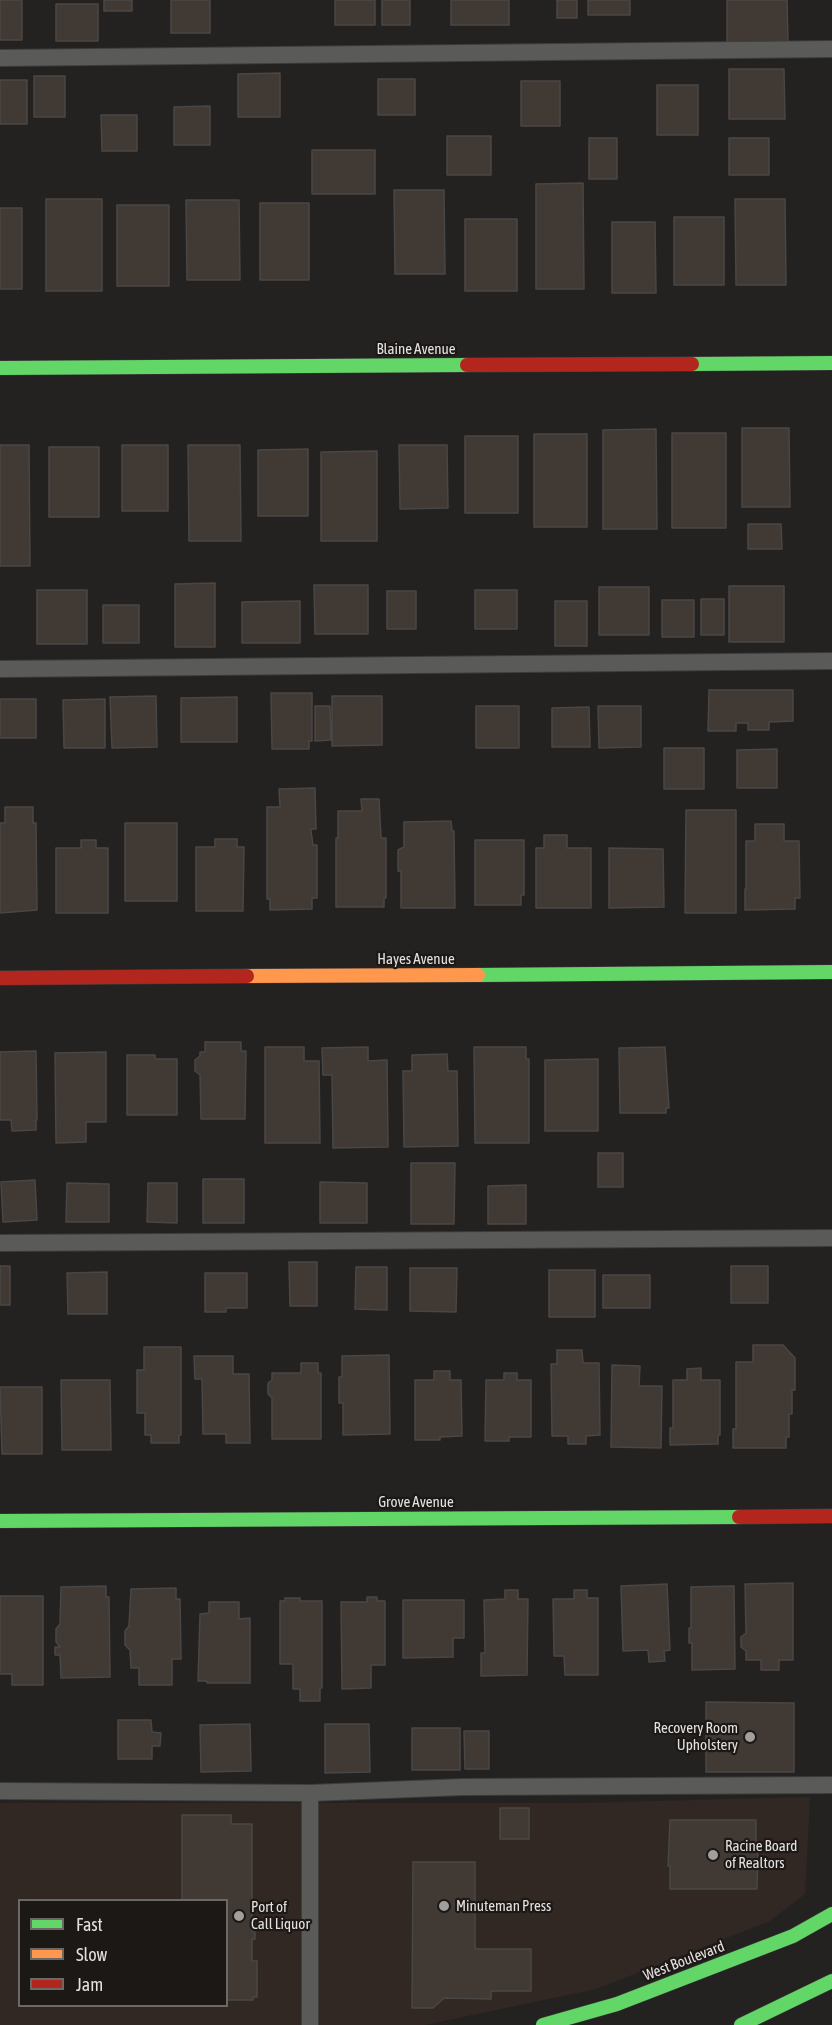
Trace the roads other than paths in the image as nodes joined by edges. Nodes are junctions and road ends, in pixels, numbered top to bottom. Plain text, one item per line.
1 (832, 49) edge
2 (0, 58) edge
3 (832, 363) edge
4 (0, 368) edge
5 (832, 661) edge
6 (0, 669) edge
7 (832, 972) edge
8 (0, 978) edge
9 (832, 1238) edge
10 (0, 1243) edge
11 (832, 1516) edge
12 (0, 1521) edge
13 (832, 1785) edge
14 (0, 1791) edge
15 (310, 1793) junction
16 (832, 1914) edge
17 (832, 1981) edge
18 (310, 2025) edge
19 (543, 2025) edge
20 (741, 2025) edge

1 - 2 lane
3 - 4 street, Blaine Avenue
5 - 6 lane
7 - 8 street, Hayes Avenue
9 - 10 lane
11 - 12 street, Grove Avenue
13 - 15 lane
14 - 15 lane
15 - 18 lane
16 - 19 street, West Boulevard
17 - 20 street

